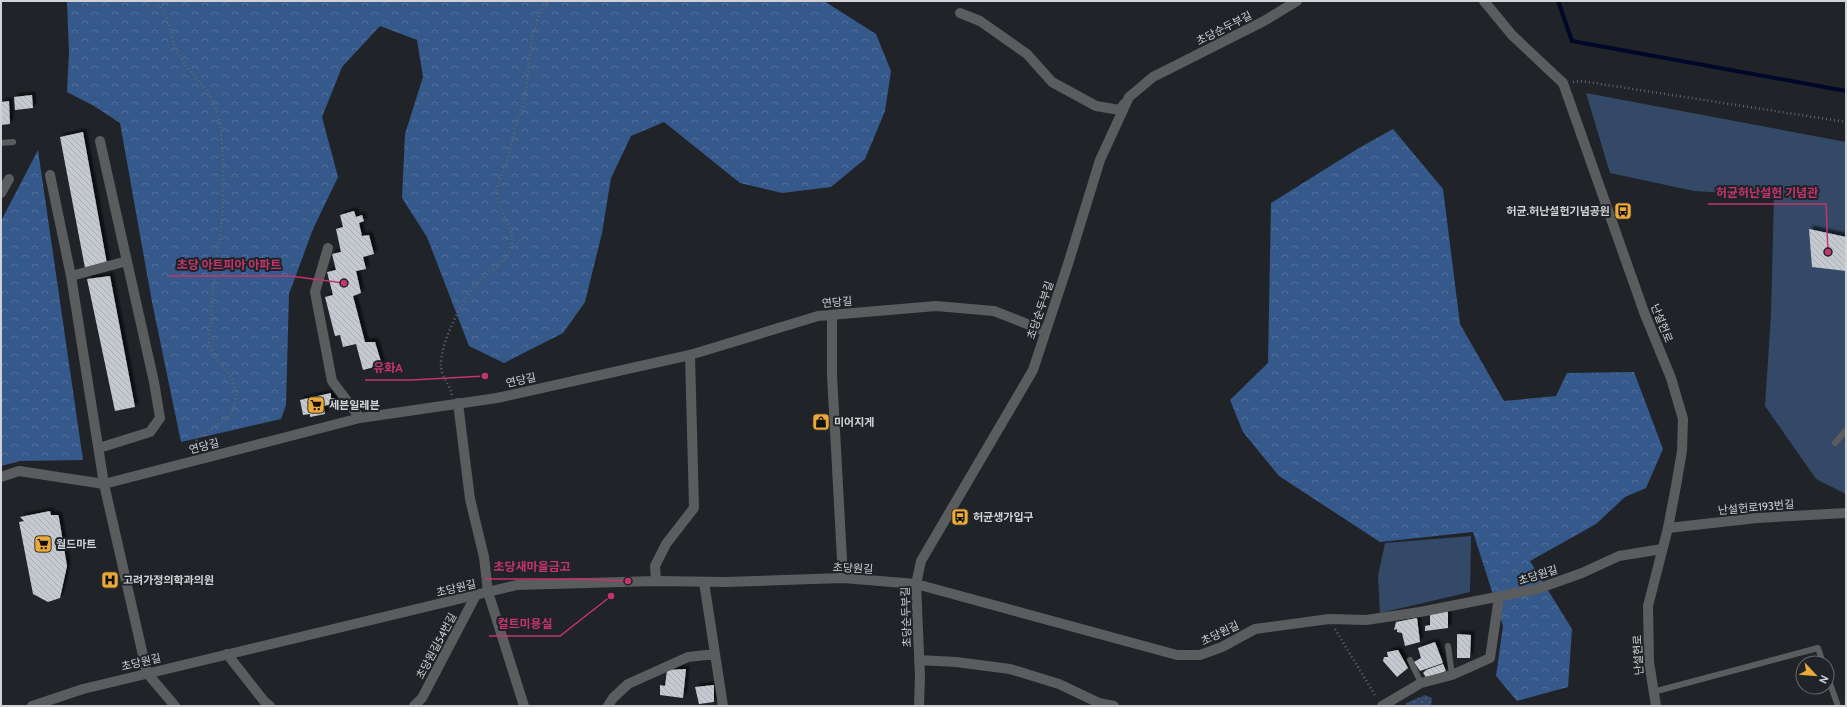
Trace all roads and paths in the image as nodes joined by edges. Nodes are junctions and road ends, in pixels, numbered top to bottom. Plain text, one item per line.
1 (155, 1) edge
2 (548, 1) edge
3 (1297, 1) edge
4 (1484, 1) edge
5 (960, 13) dead end
6 (1563, 83) junction
7 (1129, 97) junction
8 (1846, 122) edge
9 (100, 141) dead end
10 (13, 142) dead end
11 (1, 143) edge
12 (50, 175) dead end
13 (9, 179) dead end
14 (1, 194) edge
15 (328, 248) dead end
16 (127, 261) junction
17 (71, 276) junction
18 (832, 315) junction
19 (1045, 331) junction
20 (690, 354) junction
21 (455, 404) junction
22 (360, 418) junction
23 (1846, 430) edge
24 (1835, 442) dead end
25 (99, 448) junction
26 (193, 461) junction
27 (1, 477) edge
28 (104, 484) junction
29 (1846, 513) edge
30 (1668, 528) junction
31 (1662, 549) junction
32 (843, 578) junction
33 (656, 581) junction
34 (704, 582) junction
35 (916, 584) junction
36 (488, 592) junction
37 (476, 595) junction
38 (1499, 597) junction
39 (1329, 619) junction
40 (1448, 646) dead end
41 (227, 654) junction
42 (715, 654) junction
43 (1820, 655) edge
44 (919, 660) junction
45 (1410, 660) dead end
46 (147, 673) junction
47 (1452, 675) junction
48 (1421, 683) junction
49 (1653, 692) junction
50 (1834, 695) edge
51 (1380, 703) edge
52 (32, 706) edge
53 (175, 706) edge
54 (270, 706) edge
55 (414, 706) edge
56 (524, 706) edge
57 (608, 706) edge
58 (723, 706) edge
59 (919, 706) edge
60 (1114, 706) edge
61 (1656, 706) edge
62 (1838, 706) edge

1 - 26 path
2 - 21 path
3 - 7 street, 초당순두부길
4 - 6 street, 난설헌로
5 - 7 street
6 - 8 path
6 - 30 street, 난설헌로
7 - 19 street, 초당순두부길
9 - 16 street
10 - 11 lane
12 - 17 street
13 - 14 street
15 - 22 street
16 - 17 street
16 - 25 street
17 - 25 street
18 - 19 street, 연당길
18 - 20 street, 연당길
18 - 32 street
19 - 35 street, 초당순두부길
20 - 21 street, 연당길
20 - 33 street
21 - 22 street, 연당길
21 - 36 street
22 - 26 street, 연당길
23 - 24 lane
25 - 28 street
26 - 28 street, 연당길
27 - 28 street, 연당길
28 - 46 street
29 - 30 street, 난설헌로193번길
30 - 31 street, 난설헌로
31 - 38 street, 초당원길
31 - 49 street, 난설헌로
32 - 34 street, 초당원길
32 - 35 street, 초당원길
33 - 34 street, 초당원길
33 - 36 street, 초당원길
34 - 42 street
35 - 39 street, 초당원길
35 - 44 street, 초당순두부길
36 - 37 street, 초당원길
36 - 56 street
37 - 41 street, 초당원길
37 - 55 street, 초당원길54번길
38 - 39 street, 초당원길
38 - 47 street
39 - 51 path
40 - 47 lane
41 - 46 street, 초당원길
41 - 54 street
42 - 57 street
42 - 58 street
43 - 49 lane
44 - 59 street, 초당순두부길
44 - 60 street
45 - 48 lane
46 - 52 street, 초당원길
46 - 53 street
47 - 48 street
48 - 51 street
49 - 61 street, 난설헌로
50 - 62 lane

